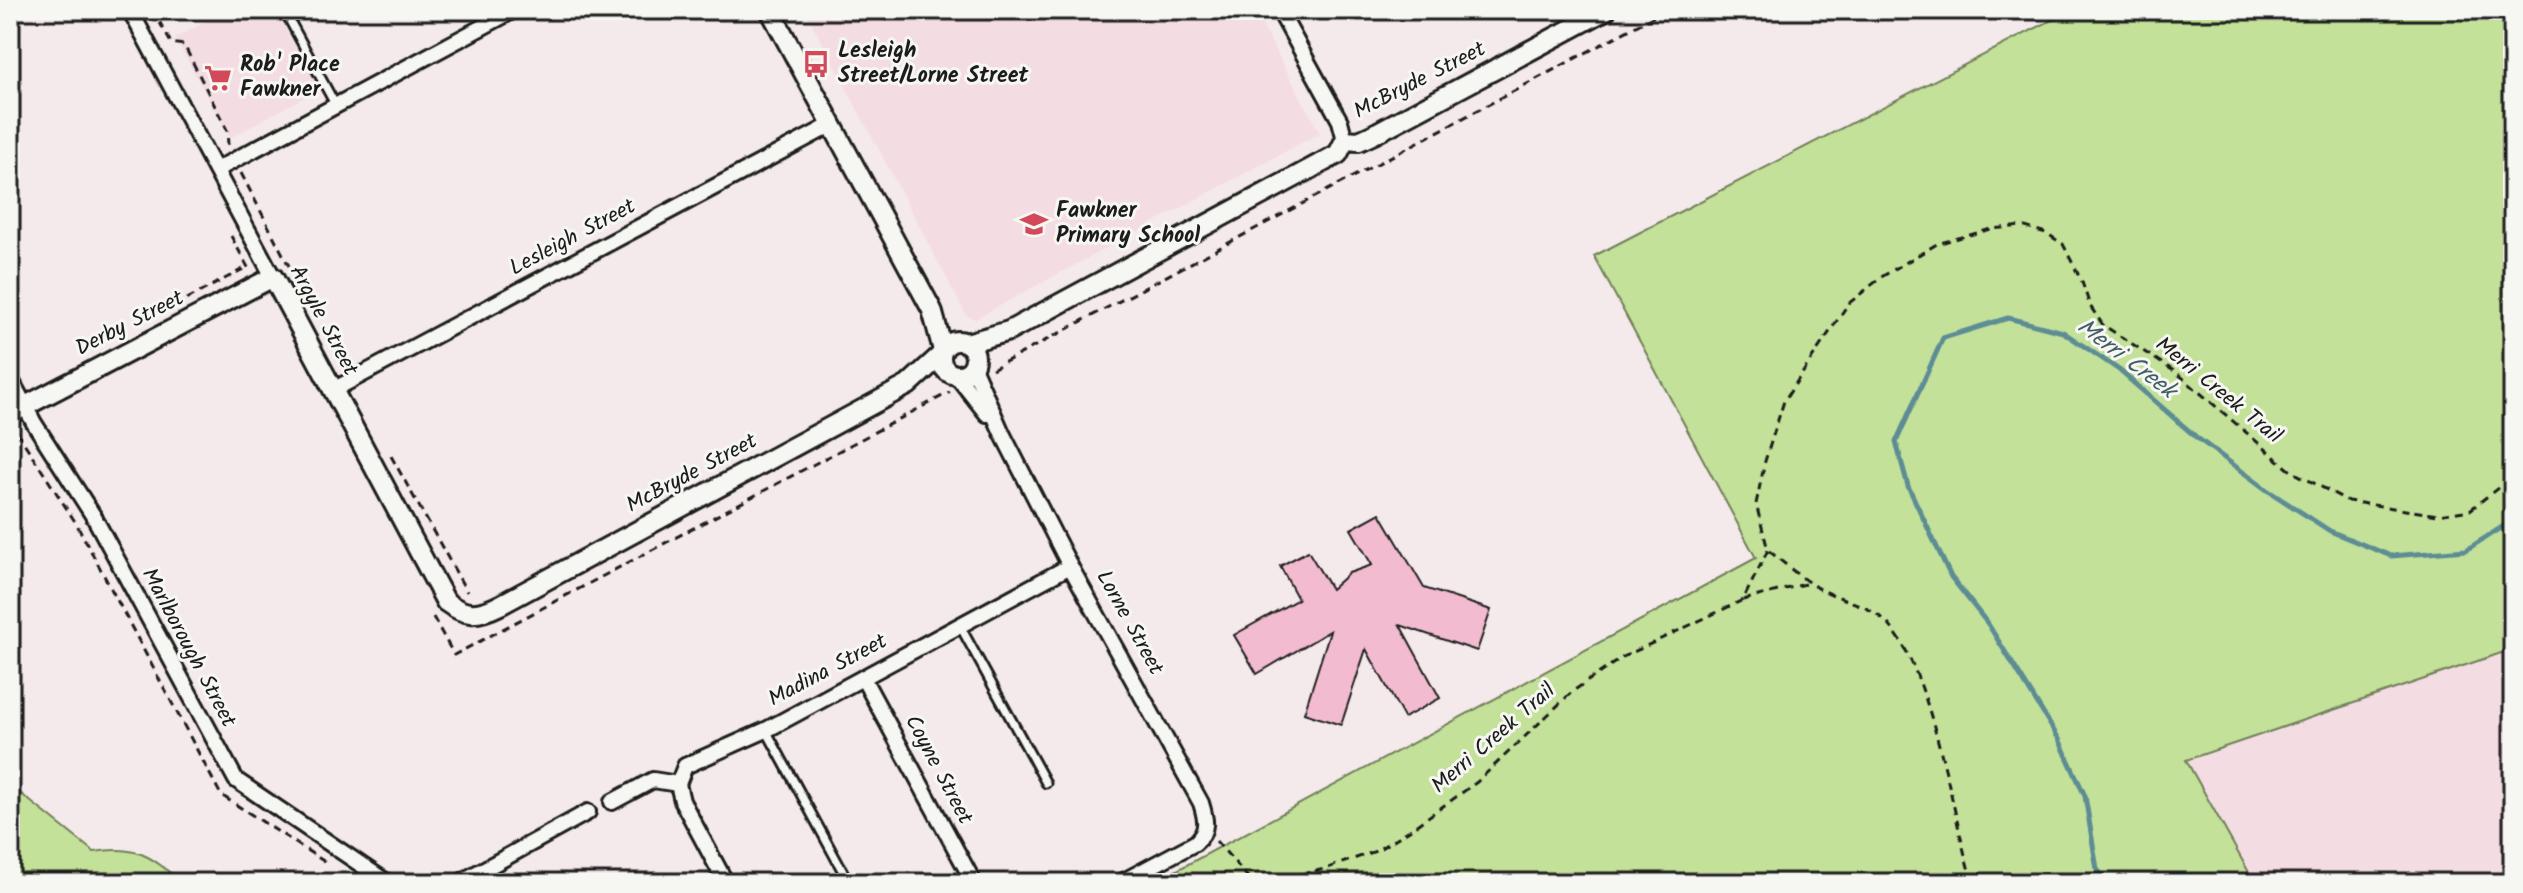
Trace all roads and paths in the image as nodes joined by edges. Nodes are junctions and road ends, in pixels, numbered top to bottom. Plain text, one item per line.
1 (130, 10) edge
2 (153, 10) edge
3 (284, 10) edge
4 (514, 10) edge
5 (770, 10) edge
6 (1279, 10) edge
7 (1606, 10) edge
8 (1666, 10) edge
9 (336, 106) junction
10 (833, 124) junction
11 (1345, 140) junction
12 (234, 161) junction
13 (216, 170) junction
14 (225, 225) dead end
15 (292, 272) dead end
16 (265, 281) junction
17 (932, 310) junction
18 (942, 353) junction
19 (965, 365) junction
20 (10, 378) edge
21 (908, 385) junction
22 (333, 390) junction
23 (17, 410) edge
24 (390, 454) dead end
25 (2513, 476) edge
26 (1768, 550) junction
27 (1070, 566) junction
28 (1810, 583) junction
29 (467, 592) dead end
30 (1743, 600) junction
31 (500, 605) joint
32 (432, 614) dead end
33 (960, 626) junction
34 (863, 678) junction
35 (766, 730) junction
36 (1046, 783) dead end
37 (678, 784) junction
38 (612, 802) dead end
39 (588, 812) dead end
40 (1203, 837) junction
41 (848, 881) edge
42 (388, 883) edge
43 (459, 883) edge
44 (726, 883) edge
45 (974, 883) edge
46 (1120, 883) edge
47 (1253, 883) edge
48 (1260, 883) edge
49 (1975, 883) edge

1 - 13 street, Argyle Street
2 - 12 path
3 - 9 lane
4 - 9 street
5 - 10 street, Lorne Street
6 - 11 street
7 - 11 street, McBryde Street
8 - 19 path
9 - 12 street
10 - 17 street, Lorne Street
10 - 22 street, Lesleigh Street
11 - 19 street, McBryde Street
12 - 13 street
12 - 15 path
13 - 16 street, Argyle Street
14 - 16 path
16 - 22 street, Argyle Street
16 - 23 street, Derby Street
17 - 18 street, Lorne Street
17 - 19 street, Lorne Street
18 - 19 street, Lorne Street
18 - 21 street, McBryde Street
19 - 21 street, McBryde Street
19 - 27 street, Lorne Street
19 - 32 path
20 - 23 street, Marlborough Street
21 - 31 street, McBryde Street
22 - 31 street, Argyle Street
23 - 42 street, Marlborough Street
24 - 29 path
25 - 26 path, Merri Creek Trail
26 - 28 path
26 - 30 path
27 - 33 street, Madina Street
27 - 40 street, Lorne Street
28 - 30 path, Merri Creek Trail
28 - 49 path
30 - 48 path, Merri Creek Trail
33 - 34 street, Madina Street
33 - 36 lane
34 - 35 street, Madina Street
34 - 45 street, Coyne Street
35 - 37 street, Madina Street
35 - 41 lane
37 - 38 street
37 - 44 street
39 - 43 street
40 - 46 street
40 - 47 path

